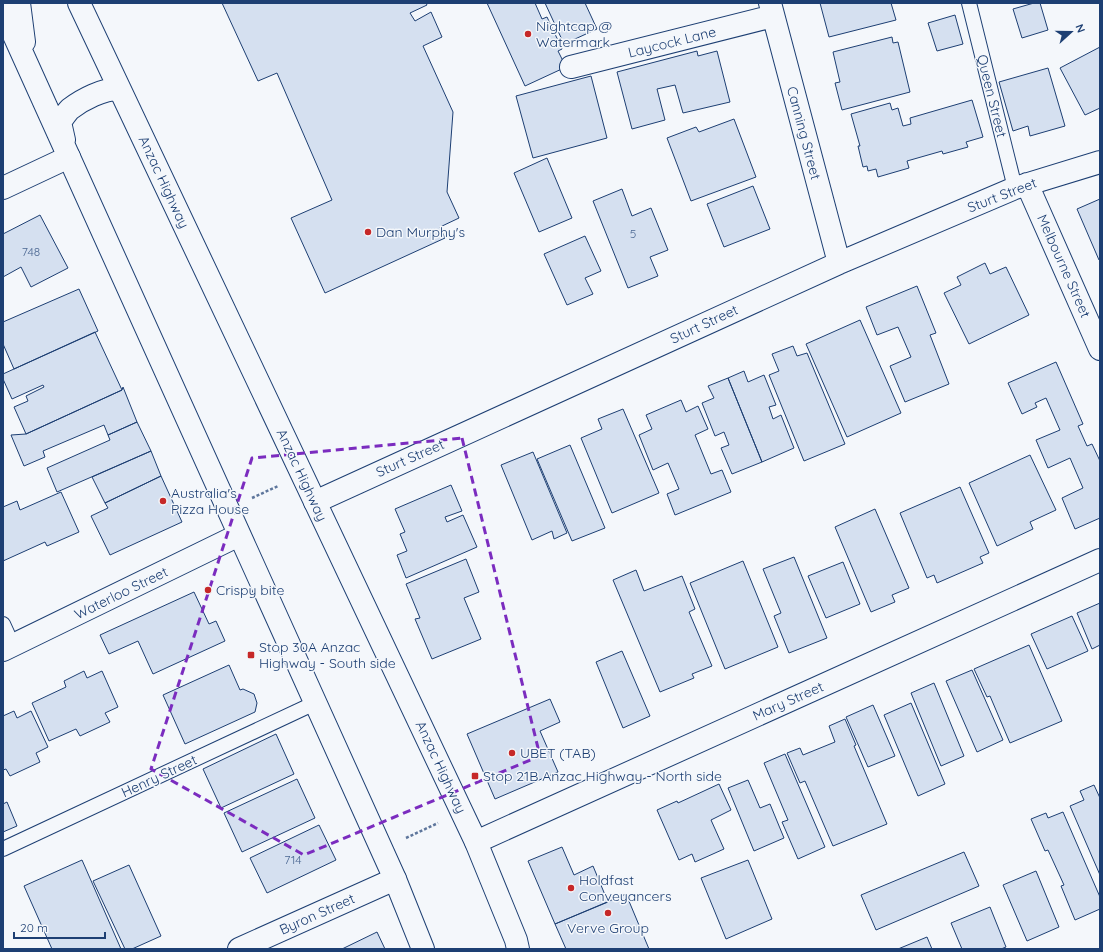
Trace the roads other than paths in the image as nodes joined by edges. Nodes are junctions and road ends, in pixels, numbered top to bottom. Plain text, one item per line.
1 (19, 3) edge
2 (79, 3) edge
3 (969, 3) edge
4 (772, 10) edge
5 (3, 11) edge
6 (571, 67) dead end
7 (120, 89) junction
8 (66, 150) junction
9 (1100, 162) edge
10 (1021, 186) junction
11 (3, 188) edge
12 (839, 263) junction
13 (1100, 349) edge
14 (315, 502) junction
15 (240, 535) junction
16 (1100, 560) edge
17 (3, 624) edge
18 (8, 648) edge
19 (315, 703) junction
20 (476, 842) junction
21 (3, 849) edge
22 (395, 879) junction
23 (239, 949) edge
24 (423, 949) edge
25 (518, 949) edge

1 - 8 street
2 - 7 street, Anzac Highway
3 - 10 lane, Queen Street
4 - 6 street, Laycock Lane
4 - 12 street, Canning Street
5 - 8 street
7 - 8 street
7 - 14 street, Anzac Highway
8 - 11 street
8 - 15 street
9 - 10 street, Sturt Street
10 - 12 street, Sturt Street
10 - 13 street, Melbourne Street
12 - 14 street, Sturt Street
14 - 20 street, Anzac Highway
15 - 18 street, Waterloo Street
15 - 19 street
16 - 20 street, Mary Street
17 - 18 lane
19 - 21 lane, Henry Street
19 - 22 street
20 - 25 street, Anzac Highway
22 - 23 street, Byron Street
22 - 24 street

